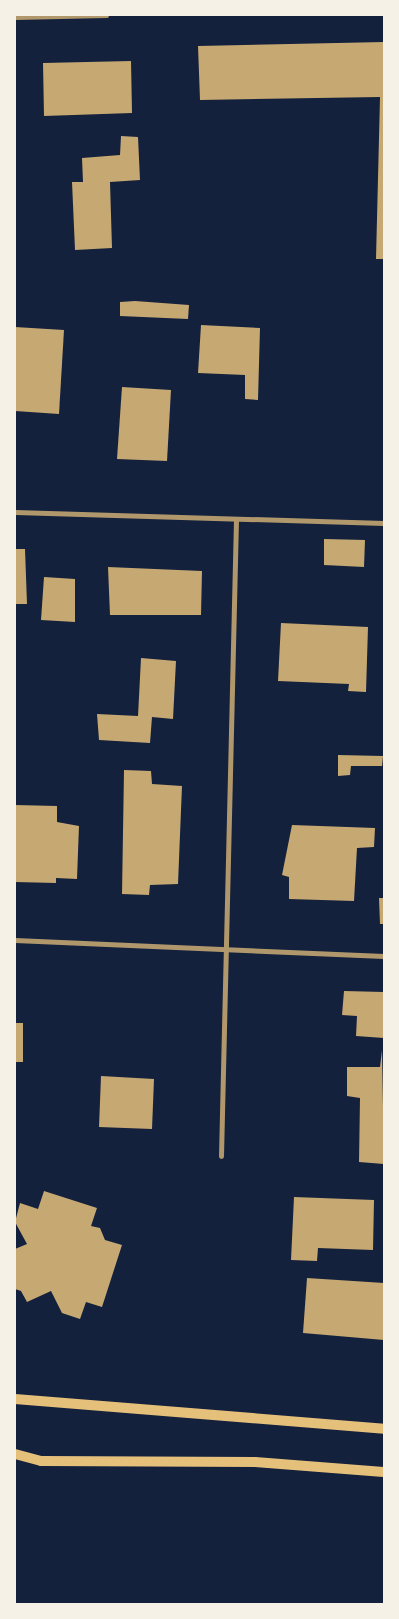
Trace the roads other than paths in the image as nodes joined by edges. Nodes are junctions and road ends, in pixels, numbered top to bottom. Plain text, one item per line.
1 (106, 15) edge
2 (15, 17) edge
3 (15, 512) edge
4 (236, 519) junction
5 (384, 524) edge
6 (15, 940) edge
7 (226, 949) junction
8 (384, 956) edge
9 (221, 1156) dead end
10 (15, 1399) edge
11 (384, 1429) edge
12 (15, 1454) edge
13 (384, 1472) edge

1 - 2 street
3 - 4 street
4 - 5 street
4 - 7 street
6 - 7 street
7 - 8 street
7 - 9 street
10 - 11 main road
12 - 13 main road

